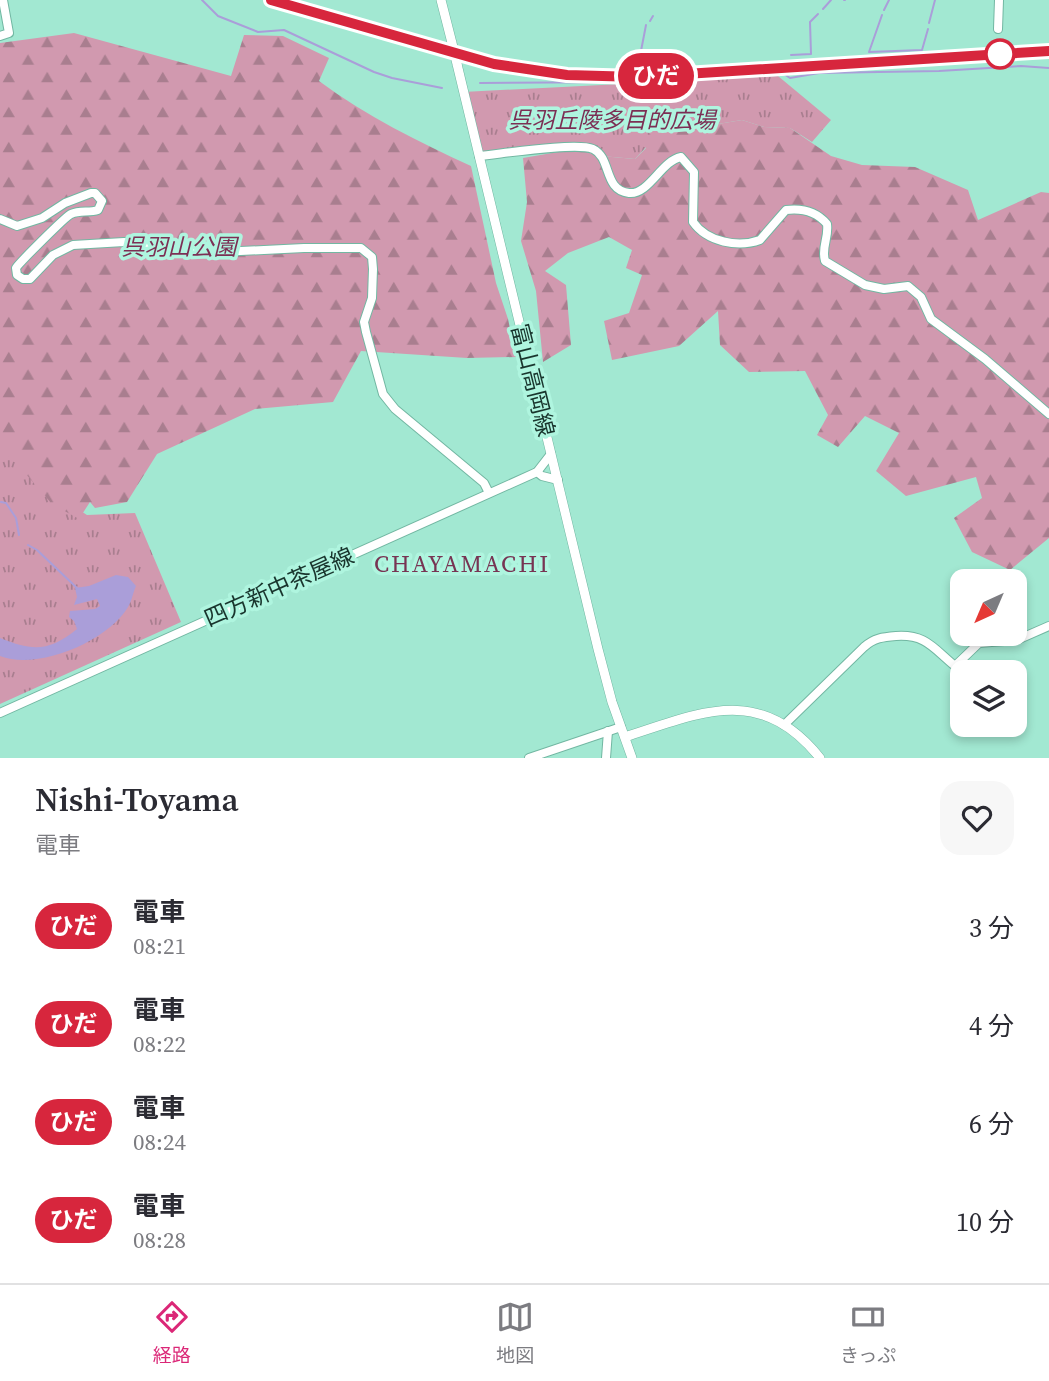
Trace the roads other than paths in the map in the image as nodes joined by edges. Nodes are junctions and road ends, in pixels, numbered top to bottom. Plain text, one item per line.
1 (4, 0) edge
2 (441, 0) edge
3 (999, 0) edge
4 (998, 29) dead end
5 (0, 36) edge
6 (479, 156) junction
7 (0, 219) edge
8 (1049, 414) edge
9 (551, 454) junction
10 (537, 472) junction
11 (558, 480) junction
12 (489, 493) junction
13 (1049, 626) edge
14 (0, 713) edge
15 (784, 725) junction
16 (621, 727) junction
17 (608, 731) junction
18 (625, 737) junction
19 (529, 758) edge
20 (606, 758) edge
21 (632, 758) edge
22 (820, 758) edge

1 - 5 street
2 - 6 main road, 富山高岡線, bridge
3 - 4 street
6 - 8 street
6 - 9 main road, 富山高岡線
7 - 12 street
9 - 10 street, 四方新中茶屋線
9 - 11 main road, 富山高岡線
10 - 11 street
10 - 12 street, 四方新中茶屋線
11 - 16 main road, 富山高岡線
12 - 14 street, 四方新中茶屋線
13 - 15 street
15 - 18 main road
15 - 22 main road
16 - 17 street
16 - 18 main road, 富山高岡線
17 - 19 street
17 - 20 street
18 - 21 main road, 富山高岡線

